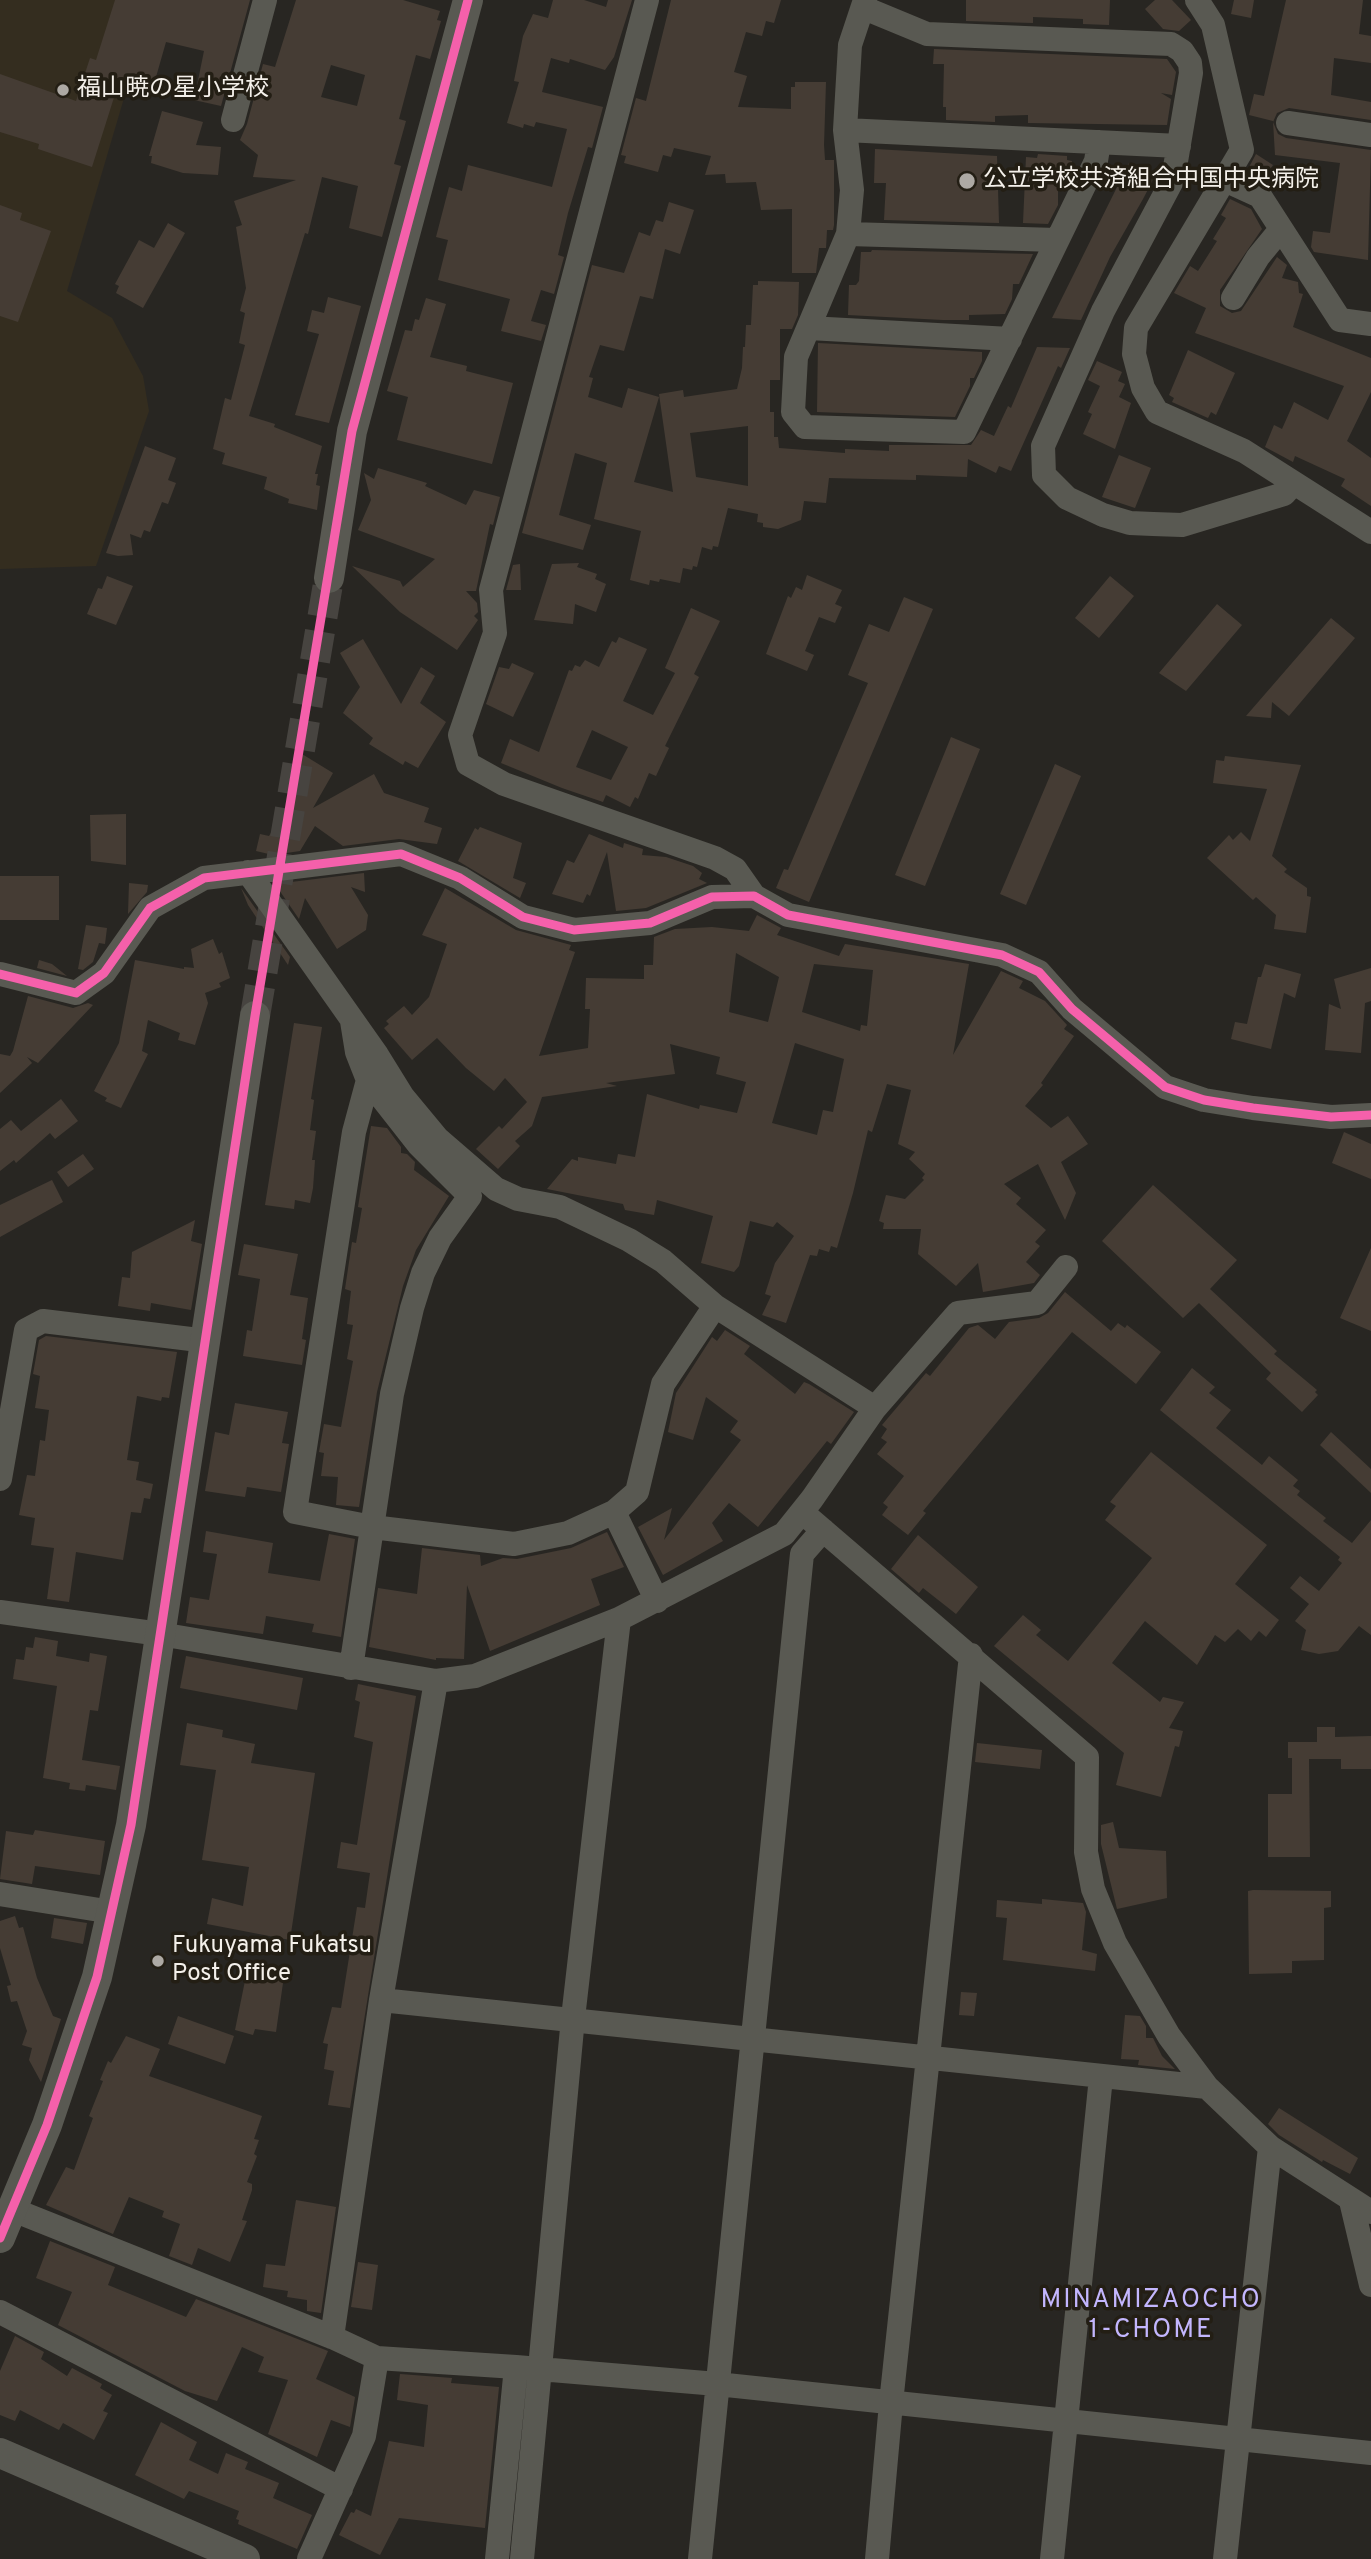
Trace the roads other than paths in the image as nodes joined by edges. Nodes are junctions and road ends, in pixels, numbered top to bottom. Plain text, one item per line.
1 (265, 0) edge
2 (468, 0) edge
3 (647, 0) edge
4 (1198, 0) edge
5 (865, 4) edge
6 (233, 120) dead end
7 (1288, 123) dead end
8 (845, 130) junction
9 (1371, 135) edge
10 (1099, 142) junction
11 (1179, 146) junction
12 (1225, 180) junction
13 (1281, 229) junction
14 (848, 234) junction
15 (1057, 240) junction
16 (1233, 298) dead end
17 (1371, 324) edge
18 (809, 328) junction
19 (1010, 338) junction
20 (1293, 484) junction
21 (1371, 532) edge
22 (329, 578) tunnel mouth
23 (248, 872) junction
24 (754, 896) junction
25 (0, 974) edge
26 (256, 1016) tunnel mouth
27 (352, 1021) junction
28 (368, 1080) junction
29 (1371, 1115) edge
30 (1066, 1267) dead end
31 (715, 1306) junction
32 (207, 1341) junction
33 (875, 1408) junction
34 (0, 1479) edge
35 (614, 1512) junction
36 (802, 1512) junction
37 (372, 1527) junction
38 (823, 1530) junction
39 (657, 1601) junction
40 (0, 1612) edge
41 (619, 1619) junction
42 (160, 1634) junction
43 (971, 1655) junction
44 (351, 1668) junction
45 (436, 1681) junction
46 (0, 1894) edge
47 (112, 1912) junction
48 (381, 2000) junction
49 (573, 2018) junction
50 (752, 2038) junction
51 (930, 2059) junction
52 (1101, 2077) junction
53 (1207, 2087) junction
54 (1270, 2147) junction
55 (1361, 2206) edge
56 (11, 2209) junction
57 (0, 2238) edge
58 (1371, 2285) edge
59 (0, 2312) edge
60 (332, 2337) junction
61 (377, 2358) junction
62 (528, 2368) junction
63 (717, 2384) junction
64 (891, 2403) junction
65 (1065, 2422) junction
66 (1238, 2441) junction
67 (0, 2453) edge
68 (1371, 2453) edge
69 (341, 2489) junction
70 (245, 2559) edge
71 (309, 2559) edge
72 (497, 2559) edge
73 (522, 2559) edge
74 (699, 2559) edge
75 (877, 2559) edge
76 (1052, 2559) edge
77 (1226, 2559) edge

1 - 6 street
2 - 22 street
3 - 24 street
4 - 12 street
5 - 8 street
5 - 11 street
7 - 9 street
8 - 10 street
8 - 14 street
10 - 11 street
10 - 15 street
11 - 20 street
12 - 13 street
12 - 20 street
13 - 16 street
13 - 17 street
14 - 15 street
14 - 18 street
15 - 19 street
18 - 19 street
18 - 19 street
20 - 21 street
23 - 24 street
23 - 25 street
23 - 27 street
24 - 29 street
26 - 32 street
27 - 28 street
27 - 31 street
28 - 37 street
28 - 37 street
30 - 33 street
31 - 33 street
31 - 35 street
32 - 34 street
32 - 42 street
33 - 36 street
35 - 37 street
35 - 39 street
36 - 38 street
36 - 39 street
37 - 44 street
38 - 43 street
38 - 50 street
39 - 41 street
40 - 42 street
41 - 45 street
41 - 49 street
42 - 44 street
42 - 47 street
43 - 51 street
43 - 53 street
44 - 45 street
45 - 48 street
46 - 47 street
47 - 56 street
48 - 49 street
48 - 60 street
49 - 50 street
49 - 62 street
50 - 51 street
50 - 63 street
51 - 52 street
51 - 64 street
52 - 53 street
52 - 65 street
53 - 54 street
54 - 55 street
54 - 66 street
55 - 58 street
56 - 57 street
56 - 60 street
59 - 69 street
60 - 61 street
61 - 62 street
61 - 69 street
62 - 63 street
62 - 72 street
62 - 73 street
63 - 64 street
63 - 74 street
64 - 65 street
64 - 75 street
65 - 66 street
65 - 76 street
66 - 68 street
66 - 77 street
67 - 70 street
69 - 71 street

